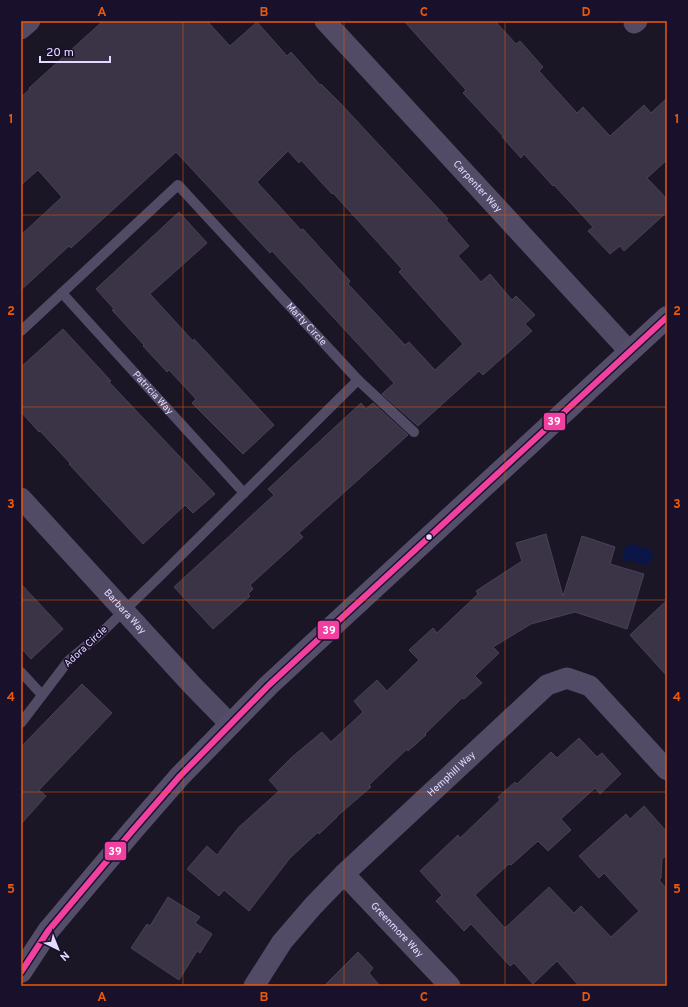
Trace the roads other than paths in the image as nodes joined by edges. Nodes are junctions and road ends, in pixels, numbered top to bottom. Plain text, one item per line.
1 (30, 21) edge
2 (325, 21) edge
3 (21, 29) edge
4 (62, 293) junction
5 (667, 317) edge
6 (21, 331) edge
7 (630, 352) junction
8 (358, 380) junction
9 (414, 432) dead end
10 (244, 493) junction
11 (21, 498) edge
12 (124, 610) junction
13 (21, 672) edge
14 (42, 695) junction
15 (21, 723) edge
16 (230, 724) junction
17 (667, 770) edge
18 (344, 874) junction
19 (21, 972) edge
20 (254, 986) edge
21 (450, 986) edge

1 - 3 street
2 - 7 street, Carpenter Way
4 - 6 lane, Marty Circle
4 - 8 lane, Marty Circle
4 - 10 lane, Patricia Way
5 - 7 main road
7 - 16 main road
8 - 9 lane
8 - 10 lane
10 - 12 lane
11 - 12 street, Barbara Way
12 - 14 lane, Adora Circle
12 - 16 street, Barbara Way
13 - 14 lane
14 - 15 lane, Adora Circle
16 - 19 main road
17 - 18 street, Hemphill Way
18 - 20 street, Hemphill Way
18 - 21 street, Greenmore Way

